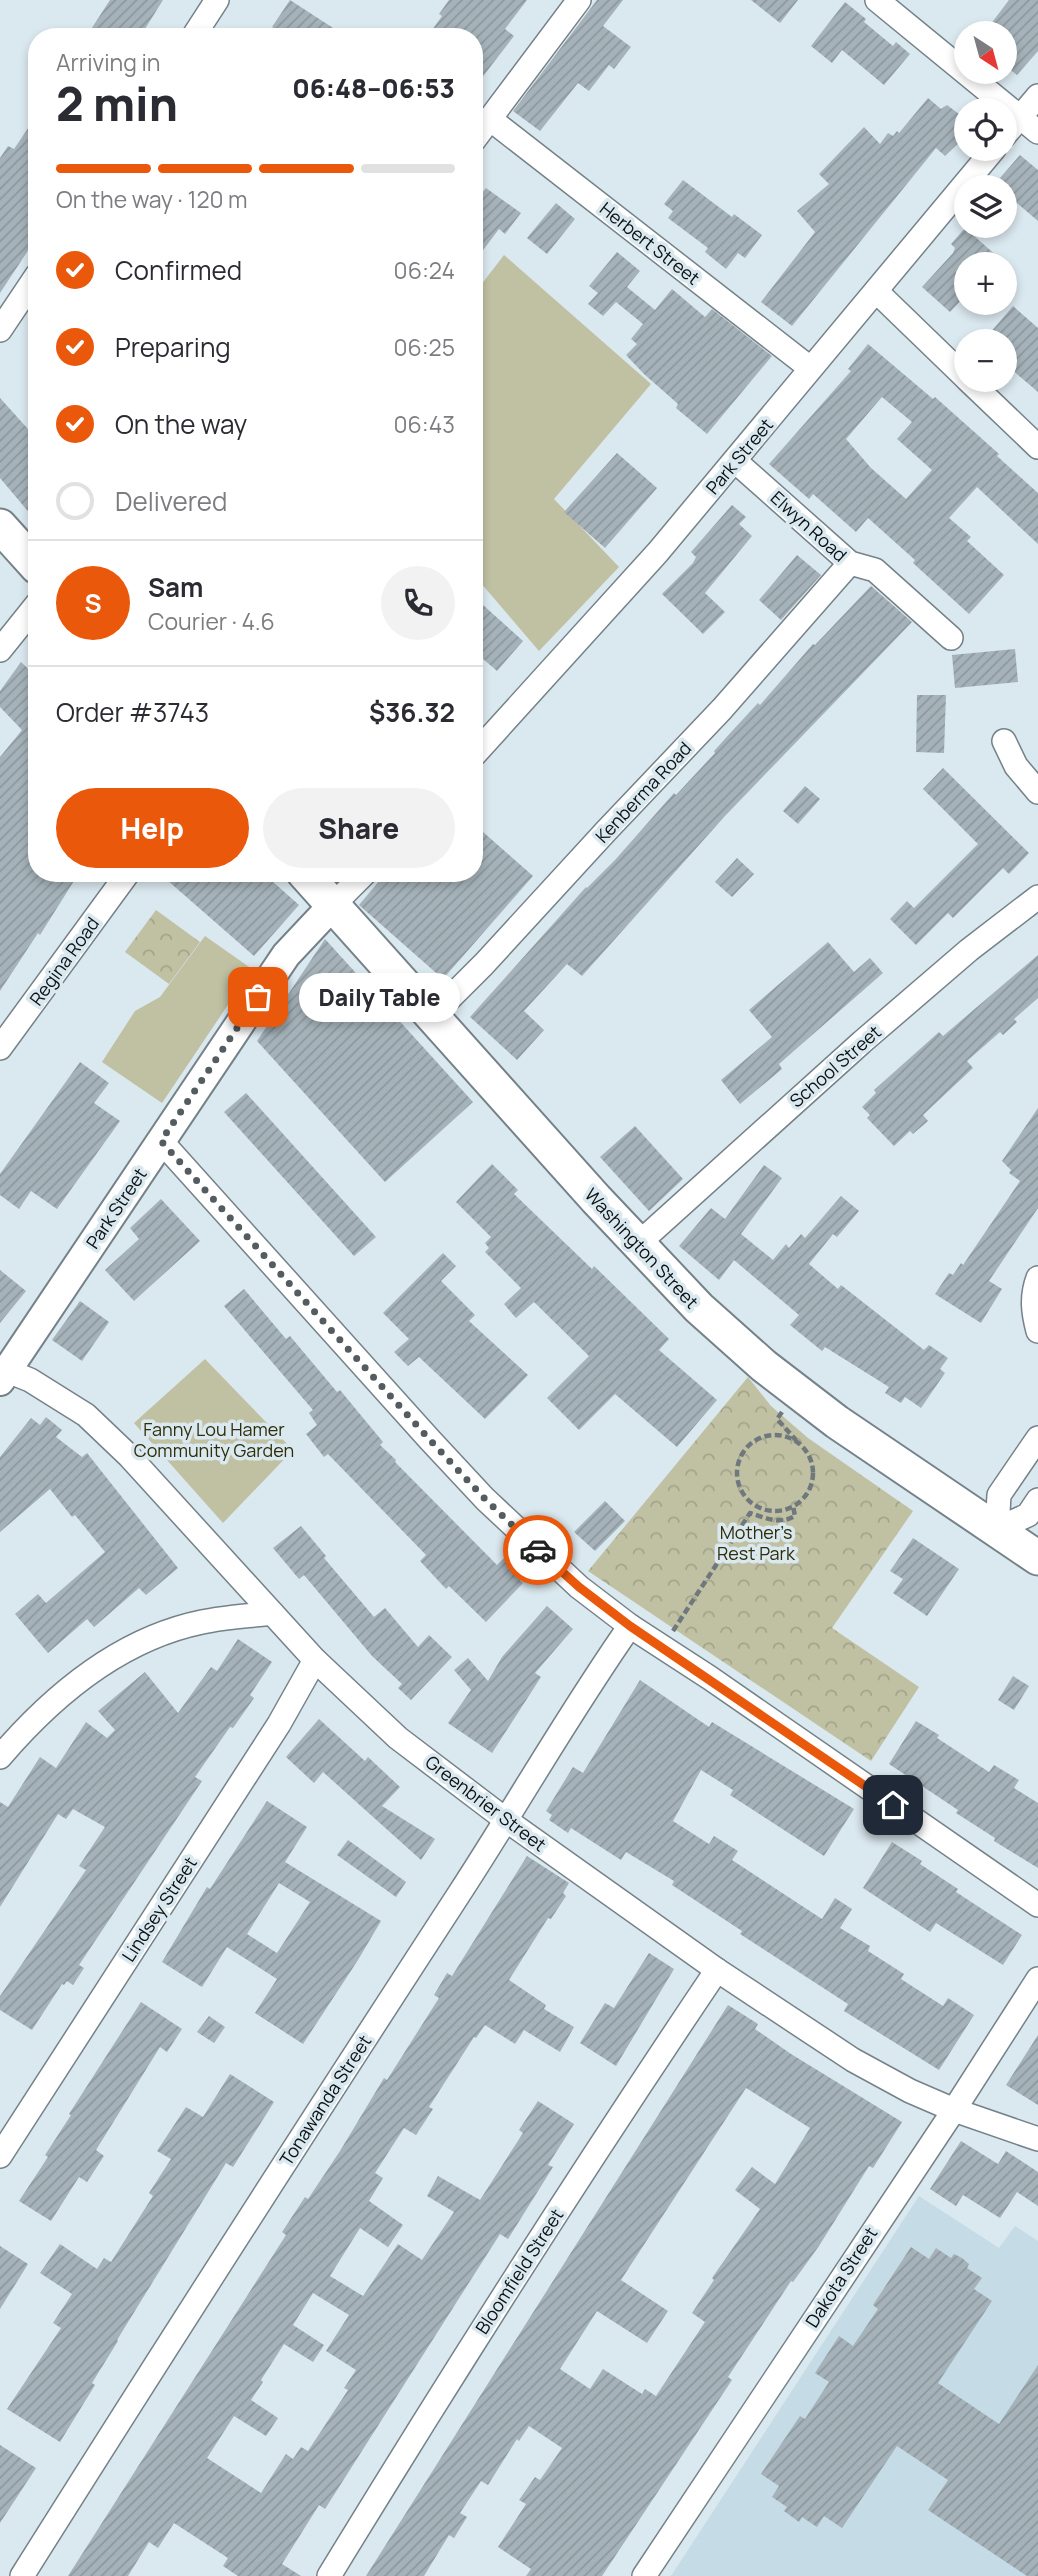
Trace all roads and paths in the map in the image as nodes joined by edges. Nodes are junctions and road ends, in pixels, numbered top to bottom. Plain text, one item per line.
1 (218, 0) edge
2 (579, 0) edge
3 (877, 0) edge
4 (199, 28) edge
5 (1038, 96) edge
6 (1020, 117) junction
7 (490, 119) junction
8 (1017, 121) edge
9 (483, 128) edge
10 (1038, 132) edge
11 (984, 161) edge
12 (28, 288) edge
13 (876, 291) junction
14 (0, 330) edge
15 (954, 366) edge
16 (810, 368) junction
17 (981, 392) edge
18 (1038, 447) edge
19 (735, 461) junction
20 (0, 526) edge
21 (28, 557) edge
22 (850, 564) junction
23 (28, 615) edge
24 (951, 638) dead end
25 (0, 650) edge
26 (1004, 741) dead end
27 (483, 745) edge
28 (1038, 792) edge
29 (121, 882) edge
30 (312, 882) edge
31 (356, 882) edge
32 (1038, 897) edge
33 (333, 905) junction
34 (431, 1017) junction
35 (0, 1048) edge
36 (161, 1141) junction
37 (639, 1243) junction
38 (1038, 1278) edge
39 (1038, 1331) edge
40 (2, 1373) edge
41 (1038, 1438) edge
42 (1038, 1500) edge
43 (793, 1506) junction
44 (996, 1529) junction
45 (1038, 1558) edge
46 (272, 1613) junction
47 (630, 1626) junction
48 (673, 1654) junction
49 (315, 1660) junction
50 (0, 1757) edge
51 (506, 1820) junction
52 (1038, 1905) edge
53 (717, 1970) junction
54 (1038, 1979) edge
55 (954, 2110) junction
56 (1038, 2138) edge
57 (0, 2156) edge
58 (22, 2576) edge
59 (328, 2576) edge
60 (644, 2576) edge

1 - 4 street
2 - 7 street
3 - 6 street
5 - 6 street
6 - 8 street
6 - 10 street
7 - 9 street
7 - 16 street, Herbert Street
11 - 13 street, Park Street
12 - 14 street
13 - 15 street
13 - 16 street, Park Street
16 - 19 street, Park Street
17 - 18 street
19 - 22 street, Elwyn Road
19 - 27 street, Park Street
20 - 21 main road
22 - 24 street, Elwyn Road
22 - 34 street, Kenberma Road
23 - 25 street
26 - 28 street
29 - 35 street, Regina Road
30 - 33 main road, Washington Street
31 - 33 street, Park Street
32 - 37 street, School Street
33 - 34 main road, Washington Street
33 - 36 street, Park Street
34 - 37 main road, Washington Street
36 - 40 street, Park Street
36 - 47 street
37 - 44 main road, Washington Street
38 - 39 street
40 - 46 street, Greenbrier Street
41 - 44 street
42 - 44 street
43 - 43 path
43 - 48 path
44 - 45 main road, Washington Street
46 - 49 street, Greenbrier Street
46 - 50 street
47 - 48 street
47 - 51 street, Tonawanda Street
48 - 52 street
49 - 51 street, Greenbrier Street
49 - 57 street, Lindsey Street
51 - 53 street, Greenbrier Street
51 - 58 street, Tonawanda Street
53 - 55 street, Greenbrier Street
53 - 59 street, Bloomfield Street
54 - 55 street, Dakota Street
55 - 56 street, Greenbrier Street
55 - 60 street, Dakota Street

